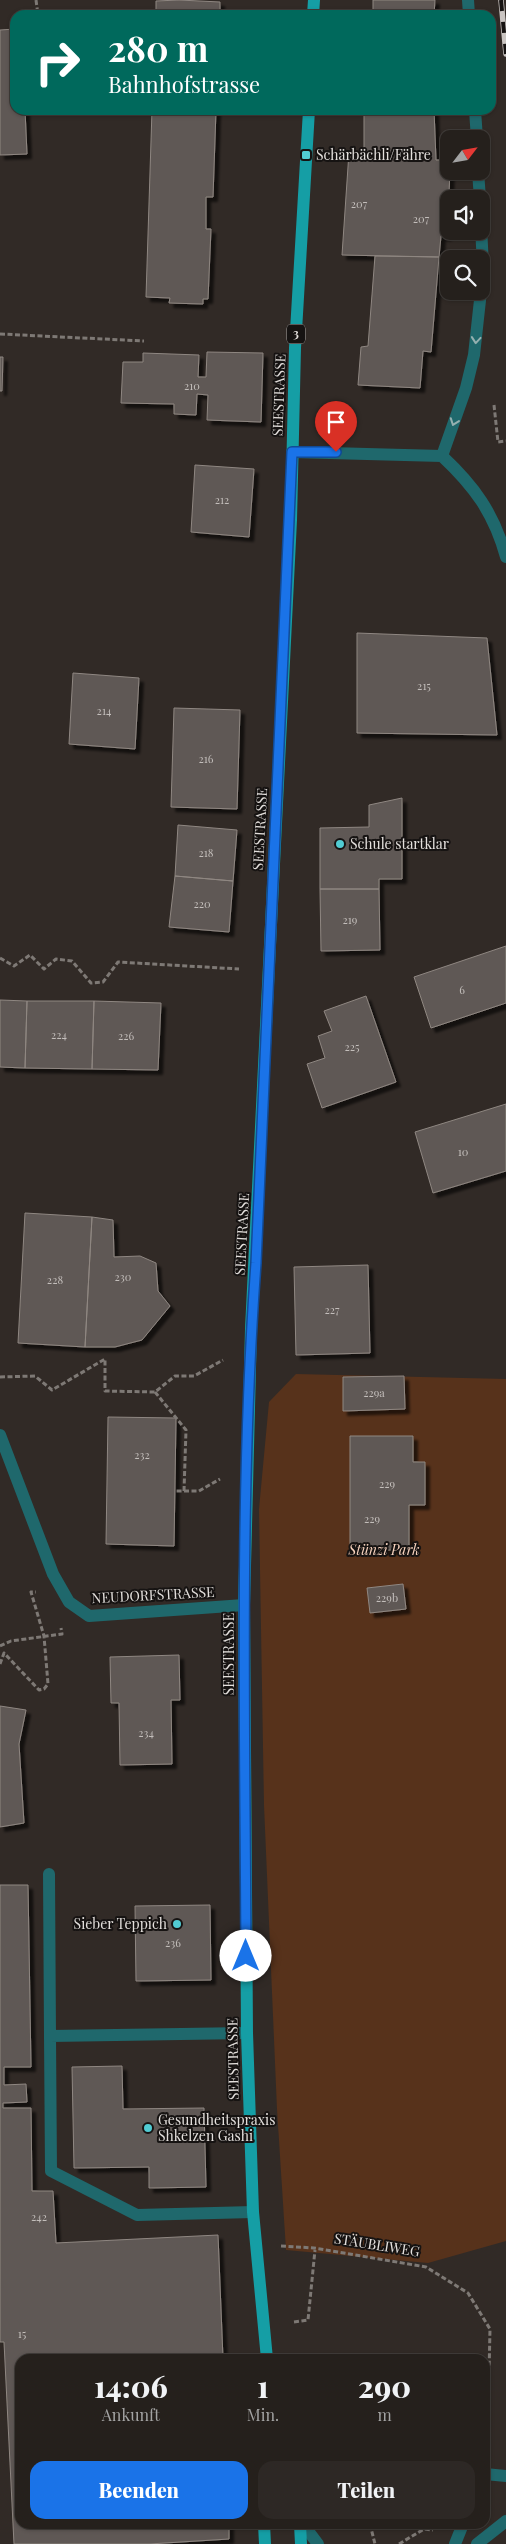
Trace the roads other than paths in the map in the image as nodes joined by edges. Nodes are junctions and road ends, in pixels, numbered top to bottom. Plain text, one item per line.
1 (308, 115) edge
2 (475, 115) edge
3 (476, 130) edge
4 (480, 300) edge
5 (292, 452) junction
6 (442, 456) junction
7 (506, 557) edge
8 (0, 1435) edge
9 (244, 1605) junction
10 (48, 1874) dead end
11 (247, 2034) junction
12 (50, 2036) junction
13 (253, 2212) junction
14 (267, 2354) edge
15 (490, 2474) edge
16 (506, 2476) edge
17 (506, 2521) edge
18 (264, 2529) edge
19 (302, 2529) edge
20 (306, 2529) edge
21 (462, 2529) edge
22 (265, 2544) edge
23 (301, 2544) edge
24 (318, 2544) edge
25 (455, 2544) edge
26 (477, 2544) edge

1 - 5 main road, SEESTRASSE / 3
2 - 3 street
4 -> 6 street
5 - 6 street
5 - 9 main road, SEESTRASSE / 3
6 - 7 street
8 - 9 street, NEUDORFSTRASSE
9 - 11 main road, SEESTRASSE / 3
10 - 12 street
11 - 12 street
11 - 13 main road, SEESTRASSE / 3
12 - 13 street
13 - 14 main road, SEESTRASSE / 3
15 - 16 street
17 - 26 street
18 - 22 main road
19 - 23 main road
20 - 24 street
21 - 25 street

